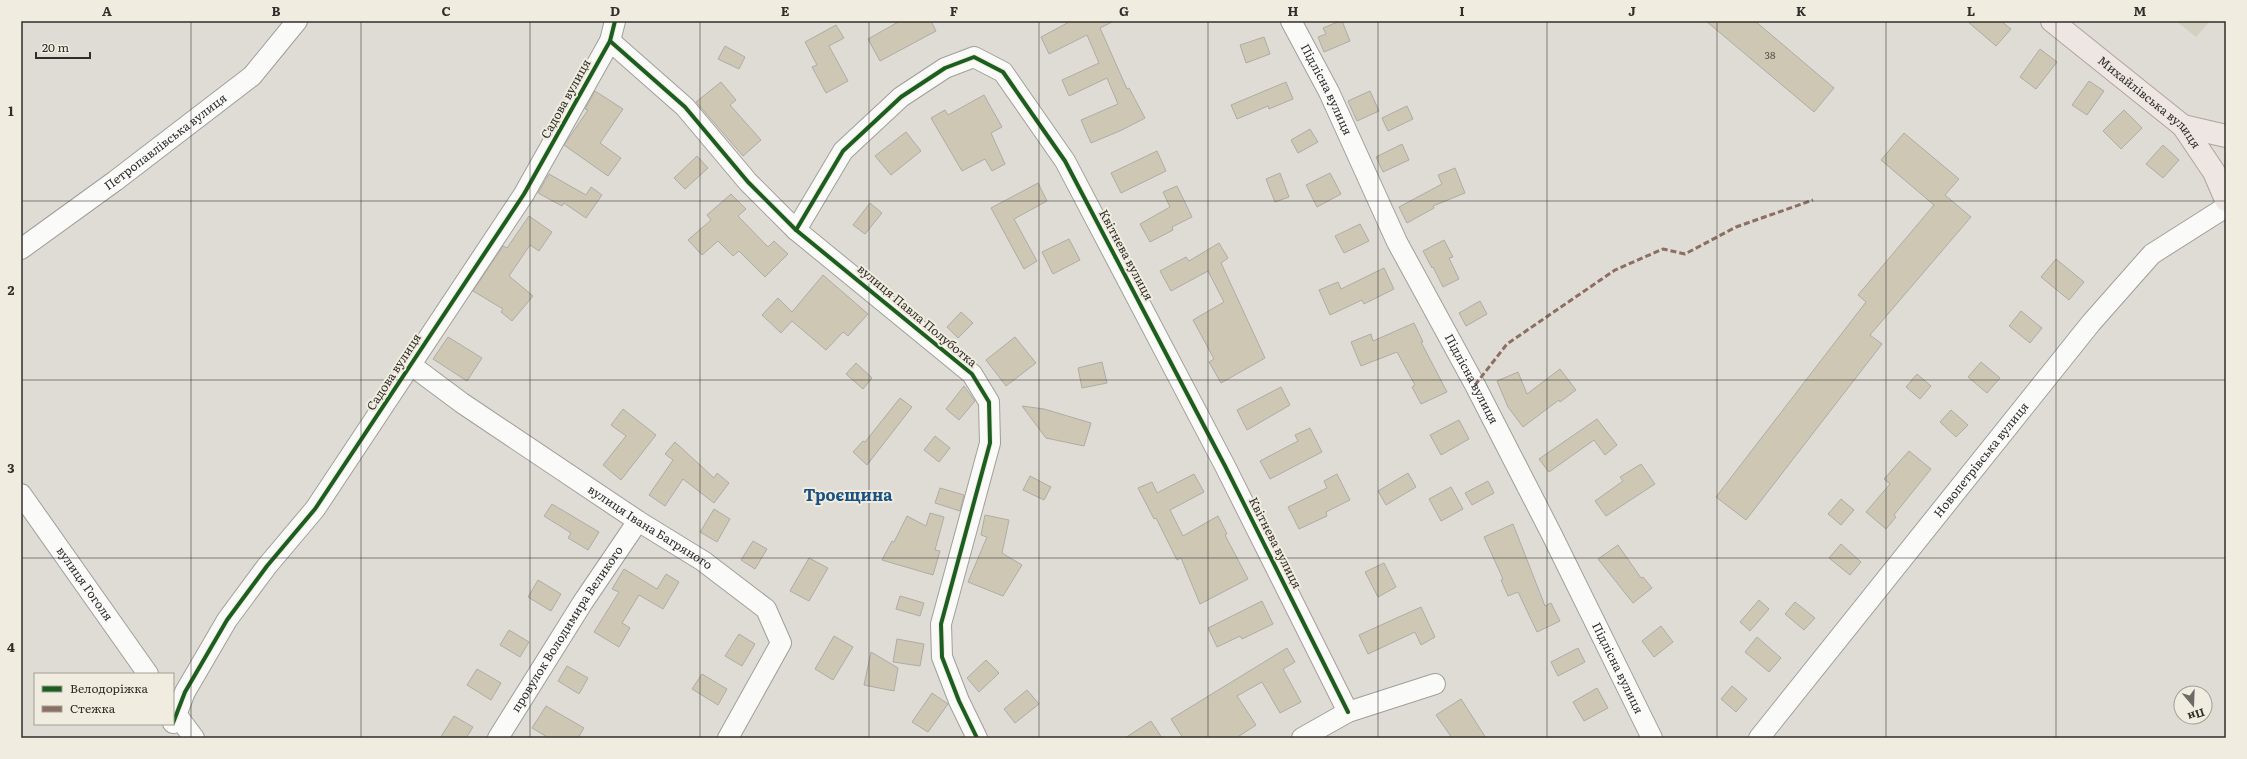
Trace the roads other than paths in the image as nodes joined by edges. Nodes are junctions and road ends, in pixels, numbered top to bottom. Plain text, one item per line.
1 (298, 21) edge
2 (615, 21) edge
3 (1291, 21) edge
4 (2052, 21) edge
5 (610, 41) junction
6 (2183, 126) junction
7 (2226, 136) edge
8 (2226, 200) edge
9 (2226, 207) edge
10 (796, 230) junction
11 (21, 249) edge
12 (411, 365) junction
13 (21, 494) edge
14 (638, 521) junction
15 (147, 673) edge
16 (1435, 684) dead end
17 (1348, 712) junction
18 (174, 718) edge
19 (172, 725) edge
20 (167, 738) edge
21 (194, 738) edge
22 (498, 738) edge
23 (728, 738) edge
24 (977, 738) edge
25 (1302, 738) edge
26 (1652, 738) edge
27 (1759, 738) edge

1 - 11 street, Петропавлівська вулиця
2 - 5 street, Садова вулиця
3 - 26 street, Підлісна вулиця
4 - 6 main road, Михайлівська вулиця
5 - 10 street, вулиця Павла Полуботка
5 - 12 street, Садова вулиця
6 - 7 main road
6 - 8 main road, Михайлівська вулиця
9 - 27 street, Новопетрівська вулиця
10 - 17 street, Квітнева вулиця
10 - 24 street, вулиця Павла Полуботка
12 - 14 street, вулиця Івана Багряного
12 - 18 street, Садова вулиця
13 - 15 street, вулиця Гоголя
14 - 22 street, провулок Володимира Великого
14 - 23 street, вулиця Івана Багряного
16 - 17 street
17 - 25 street
18 - 21 street
19 - 20 street, Садова вулиця

